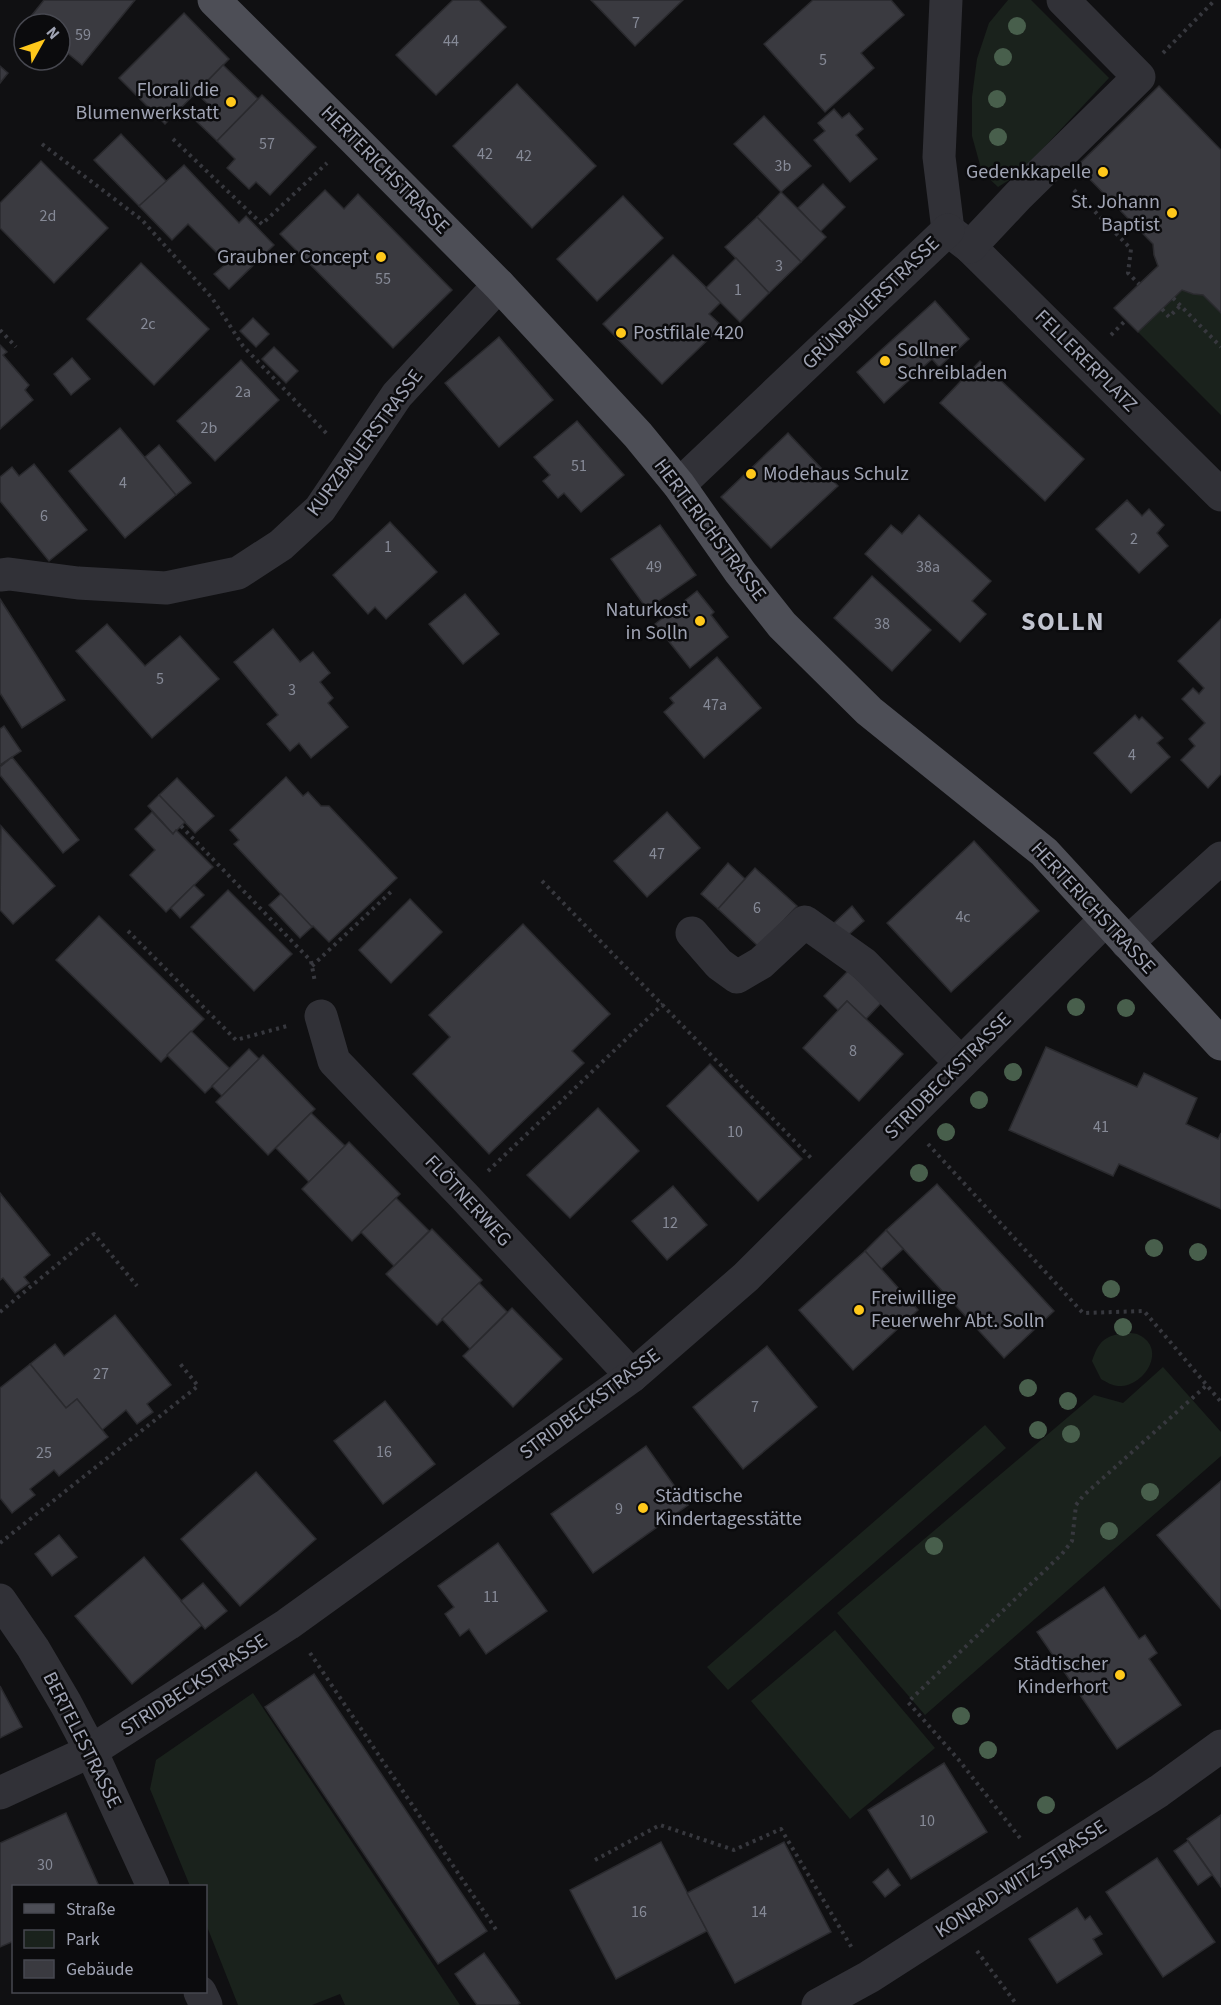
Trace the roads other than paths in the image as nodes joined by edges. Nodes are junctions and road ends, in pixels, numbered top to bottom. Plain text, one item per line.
1 (214, 0) edge
2 (946, 0) edge
3 (1063, 0) edge
4 (959, 238) junction
5 (499, 285) junction
6 (679, 485) junction
7 (1221, 495) edge
8 (0, 575) edge
9 (1221, 858) edge
10 (1106, 919) junction
11 (692, 933) dead end
12 (1127, 943) junction
13 (321, 1016) road end
14 (1221, 1044) edge
15 (961, 1063) junction
16 (632, 1376) junction
17 (0, 1599) edge
18 (1221, 1746) edge
19 (91, 1751) junction
20 (0, 1793) edge
21 (152, 1885) edge
22 (818, 2005) edge

1 - 5 main road, HERTERICHSTRASSE
2 - 4 street, GRÜNBAUERSTRASSE
3 - 4 street, GRÜNBAUERSTRASSE
4 - 6 street, GRÜNBAUERSTRASSE
4 - 7 street, FELLERERPLATZ
5 - 6 main road, HERTERICHSTRASSE
5 - 8 street, KURZBAUERSTRASSE
6 - 10 main road, HERTERICHSTRASSE
9 - 12 street
10 - 12 main road, HERTERICHSTRASSE
10 - 15 street, STRIDBECKSTRASSE
11 - 15 street
12 - 14 main road, HERTERICHSTRASSE
13 - 16 street, FLÖTNERWEG
15 - 16 street, STRIDBECKSTRASSE
16 - 19 street, STRIDBECKSTRASSE
17 - 19 street, BERTELESTRASSE
18 - 22 street, KONRAD-WITZ-STRASSE
19 - 20 street, STRIDBECKSTRASSE
19 - 21 street, BERTELESTRASSE

